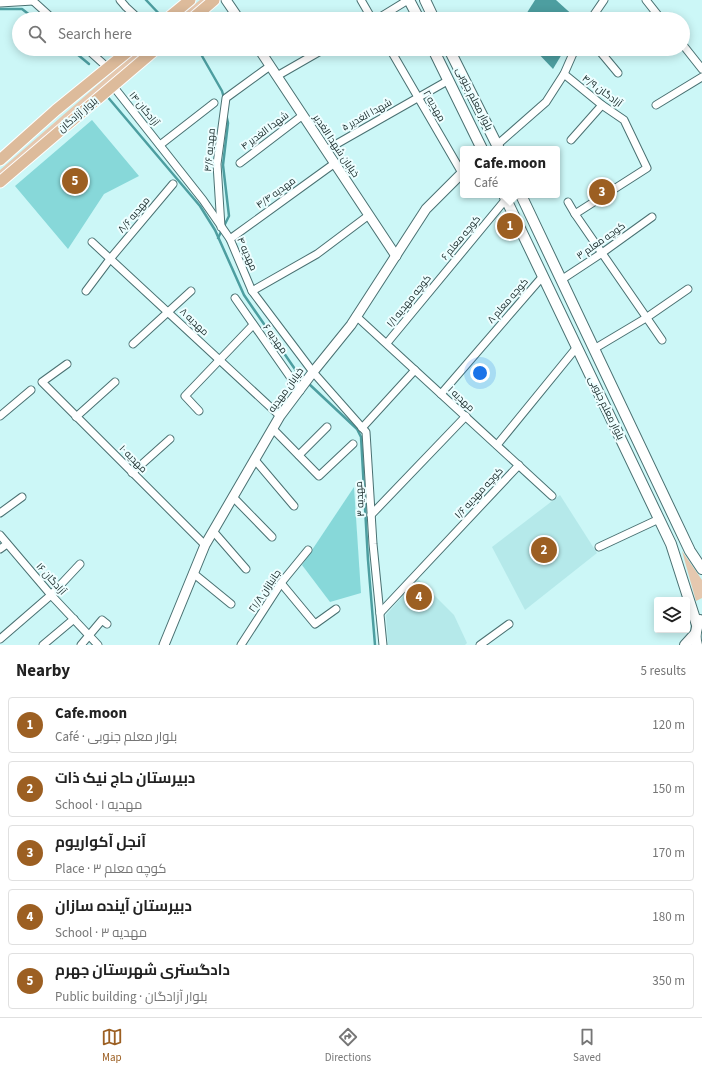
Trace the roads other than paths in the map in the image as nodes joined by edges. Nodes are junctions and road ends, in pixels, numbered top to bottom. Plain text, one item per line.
1 (32, 0) edge
2 (120, 0) edge
3 (190, 0) edge
4 (214, 0) edge
5 (226, 0) edge
6 (361, 0) edge
7 (409, 0) edge
8 (425, 0) edge
9 (604, 0) edge
10 (646, 0) edge
11 (0, 3) edge
12 (45, 12) edge
13 (131, 12) edge
14 (175, 12) edge
15 (200, 12) edge
16 (234, 12) edge
17 (368, 12) edge
18 (389, 12) edge
19 (415, 12) edge
20 (431, 12) edge
21 (596, 12) edge
22 (655, 12) edge
23 (690, 54) edge
24 (95, 56) edge
25 (123, 56) edge
26 (148, 56) edge
27 (264, 56) edge
28 (312, 56) edge
29 (394, 56) edge
30 (439, 56) edge
31 (452, 56) edge
32 (572, 56) edge
33 (604, 56) edge
34 (270, 66) junction
35 (108, 68) junction
36 (702, 69) edge
37 (618, 73) dead end
38 (564, 74) junction
39 (277, 76) junction
40 (702, 77) edge
41 (449, 80) junction
42 (113, 86) junction
43 (418, 98) junction
44 (214, 103) dead end
45 (602, 105) junction
46 (656, 105) dead end
47 (303, 115) junction
48 (571, 140) dead end
49 (160, 145) junction
50 (481, 146) edge
51 (498, 146) edge
52 (499, 146) edge
53 (326, 150) junction
54 (0, 160) edge
55 (240, 162) dead end
56 (335, 163) junction
57 (460, 169) edge
58 (460, 174) edge
59 (0, 182) edge
60 (173, 184) dead end
61 (504, 198) edge
62 (505, 198) edge
63 (522, 198) edge
64 (568, 202) dead end
65 (575, 214) junction
66 (369, 215) junction
67 (652, 217) dead end
68 (221, 227) junction
69 (230, 238) junction
70 (92, 242) dead end
71 (602, 253) junction
72 (396, 256) junction
73 (110, 259) junction
74 (446, 271) joint
75 (543, 276) junction
76 (561, 280) junction
77 (688, 289) dead end
78 (86, 291) dead end
79 (191, 291) dead end
80 (252, 292) junction
81 (235, 298) dead end
82 (169, 312) junction
83 (356, 316) junction
84 (646, 318) junction
85 (253, 325) junction
86 (662, 340) dead end
87 (133, 344) dead end
88 (387, 344) junction
89 (577, 348) junction
90 (594, 349) junction
91 (220, 360) junction
92 (67, 364) dead end
93 (415, 370) junction
94 (313, 372) junction
95 (115, 382) dead end
96 (31, 390) dead end
97 (300, 391) junction
98 (441, 394) junction
99 (199, 411) dead end
100 (0, 416) edge
101 (280, 416) junction
102 (466, 416) junction
103 (76, 417) junction
104 (327, 427) dead end
105 (362, 428) junction
106 (273, 429) junction
107 (170, 439) dead end
108 (353, 444) dead end
109 (497, 445) junction
110 (299, 455) junction
111 (255, 460) junction
112 (518, 465) junction
113 (132, 472) junction
114 (552, 496) dead end
115 (22, 497) dead end
116 (234, 497) junction
117 (294, 506) dead end
118 (0, 513) edge
119 (371, 515) junction
120 (659, 519) junction
121 (213, 531) junction
122 (0, 535) edge
123 (272, 537) dead end
124 (7, 544) junction
125 (205, 545) junction
126 (599, 547) dead end
127 (0, 549) edge
128 (308, 550) dead end
129 (80, 564) dead end
130 (702, 568) edge
131 (246, 569) dead end
132 (193, 573) junction
133 (280, 583) junction
134 (51, 595) junction
135 (231, 604) dead end
136 (336, 609) dead end
137 (380, 613) junction
138 (74, 619) junction
139 (107, 624) dead end
140 (509, 624) dead end
141 (698, 626) edge
142 (89, 635) junction
143 (0, 638) edge
144 (43, 645) edge
145 (81, 645) edge
146 (98, 645) edge
147 (164, 645) edge
148 (241, 645) edge
149 (383, 645) edge
150 (480, 645) edge
151 (685, 645) edge
152 (697, 645) edge

1 - 11 street
1 - 12 street
2 - 13 street
3 - 14 main road
4 - 15 main road
5 - 16 street
6 - 17 street
7 - 18 street
7 - 19 main road
8 - 20 main road
9 - 21 street
10 - 22 street
23 - 36 street
24 - 35 street
25 - 35 main road, بلوار آزادگان
26 - 42 main road, بلوار آزادگان
27 - 34 street, خیابان شهدا الغدیر
28 - 39 street
29 - 43 street, مهدیه ۲
30 - 41 main road, بلوار معلم جنوبی
31 - 51 main road, بلوار معلم جنوبی
32 - 38 street
33 - 37 street
34 - 39 street, خیابان شهدا الغدیر
34 - 68 street, مهدیه ۴/۶
35 - 54 main road, بلوار آزادگان
38 - 45 street, آزادگان ۴/۹
38 - 52 street
39 - 47 street, خیابان شهدا الغدیر
40 - 46 street
41 - 43 street, شهدا الغدیر ۵
41 - 50 main road, بلوار معلم جنوبی
42 - 49 street, آزادگان ۱۴
42 - 59 main road, بلوار آزادگان
43 - 53 street, شهدا الغدیر ۵
43 - 57 street, مهدیه ۲
44 - 49 street
45 - 48 street
45 - 65 street, آزادگان ۴/۹
47 - 53 street, خیابان شهدا الغدیر
47 - 55 street, شهدا الغدیر ۴
49 - 68 street, مهدیه ۴
53 - 56 street, خیابان شهدا الغدیر
56 - 66 street, خیابان شهدا الغدیر
56 - 69 street, مهدیه ۴/۴
58 - 72 street, خیابان مهدیه
60 - 73 street, مهدیه ۸/۶
61 - 74 street, کوچه معلم ۶
62 - 75 main road, بلوار معلم جنوبی
63 - 76 main road, بلوار معلم جنوبی
64 - 65 street
65 - 71 street
66 - 72 street, خیابان شهدا الغدیر
66 - 80 street
67 - 71 street, کوچه معلم ۳
68 - 69 street, مهدیه ۴
69 - 80 street, مهدیه ۴
70 - 73 street, مهدیه ۸
71 - 76 street, کوچه معلم ۳
71 - 84 street
72 - 83 street, خیابان مهدیه
73 - 78 street, مهدیه ۸/۶
73 - 82 street, مهدیه ۸
74 - 88 street, کوچه مهدیه ۱/۱
75 - 89 main road, بلوار معلم جنوبی
75 - 98 street, کوچه معلم ۸
76 - 90 main road, بلوار معلم جنوبی
77 - 84 street
79 - 82 street
80 - 94 street, مهدیه ۴
81 - 85 street, مهدیه ۶
82 - 87 street
82 - 91 street, مهدیه ۸
83 - 88 street, مهدیه ۱
83 - 94 street, خیابان مهدیه
84 - 86 street
84 - 90 street
85 - 91 street
85 - 97 street, مهدیه ۶
88 - 93 street, مهدیه ۱
89 - 109 street
89 - 120 main road, بلوار معلم جنوبی
90 - 130 main road, بلوار معلم جنوبی
91 - 99 street
91 - 101 street, مهدیه ۸
92 - 103 street, مهدیه ۱۰
93 - 98 street, مهدیه ۱
93 - 105 street
94 - 97 street, خیابان مهدیه
94 - 105 street, مهدیه ۳
95 - 103 street
96 - 100 street
97 - 101 street, خیابان مهدیه
98 - 102 street, مهدیه ۱
101 - 106 street, خیابان مهدیه
102 - 109 street, مهدیه ۱
102 - 119 street
103 - 113 street, مهدیه ۱۰
104 - 110 street
105 - 119 street, مهدیه ۳
106 - 110 street
106 - 111 street, خیابان مهدیه
107 - 113 street
108 - 110 street
109 - 112 street, مهدیه ۱
111 - 116 street, خیابان مهدیه
111 - 117 street
112 - 114 street, مهدیه ۱
112 - 137 street, کوچه مهدیه ۱/۶
113 - 125 street, مهدیه ۱۰
115 - 118 street
116 - 121 street, خیابان مهدیه
116 - 123 street
119 - 137 street, مهدیه ۳
120 - 126 street
120 - 141 main road, بلوار معلم جنوبی
121 - 125 street, خیابان مهدیه
121 - 131 street
122 - 124 street, آزادگان ۱۶
124 - 127 street
124 - 134 street, آزادگان ۱۶
125 - 132 street, خیابان مهدیه
128 - 133 street, جانبازان ۲۱/۸
129 - 134 street
132 - 135 street
132 - 147 street, خیابان مهدیه
133 - 136 street
133 - 148 street, جانبازان ۲۱/۸
134 - 138 street, آزادگان ۱۶
134 - 143 street
137 - 149 street, مهدیه ۳
138 - 142 street, آزادگان ۱۶
138 - 144 street
139 - 142 street
140 - 150 street
141 - 151 main road
141 - 152 main road, بلوار معلم جنوبی
142 - 145 street
142 - 146 street, آزادگان ۱۶

